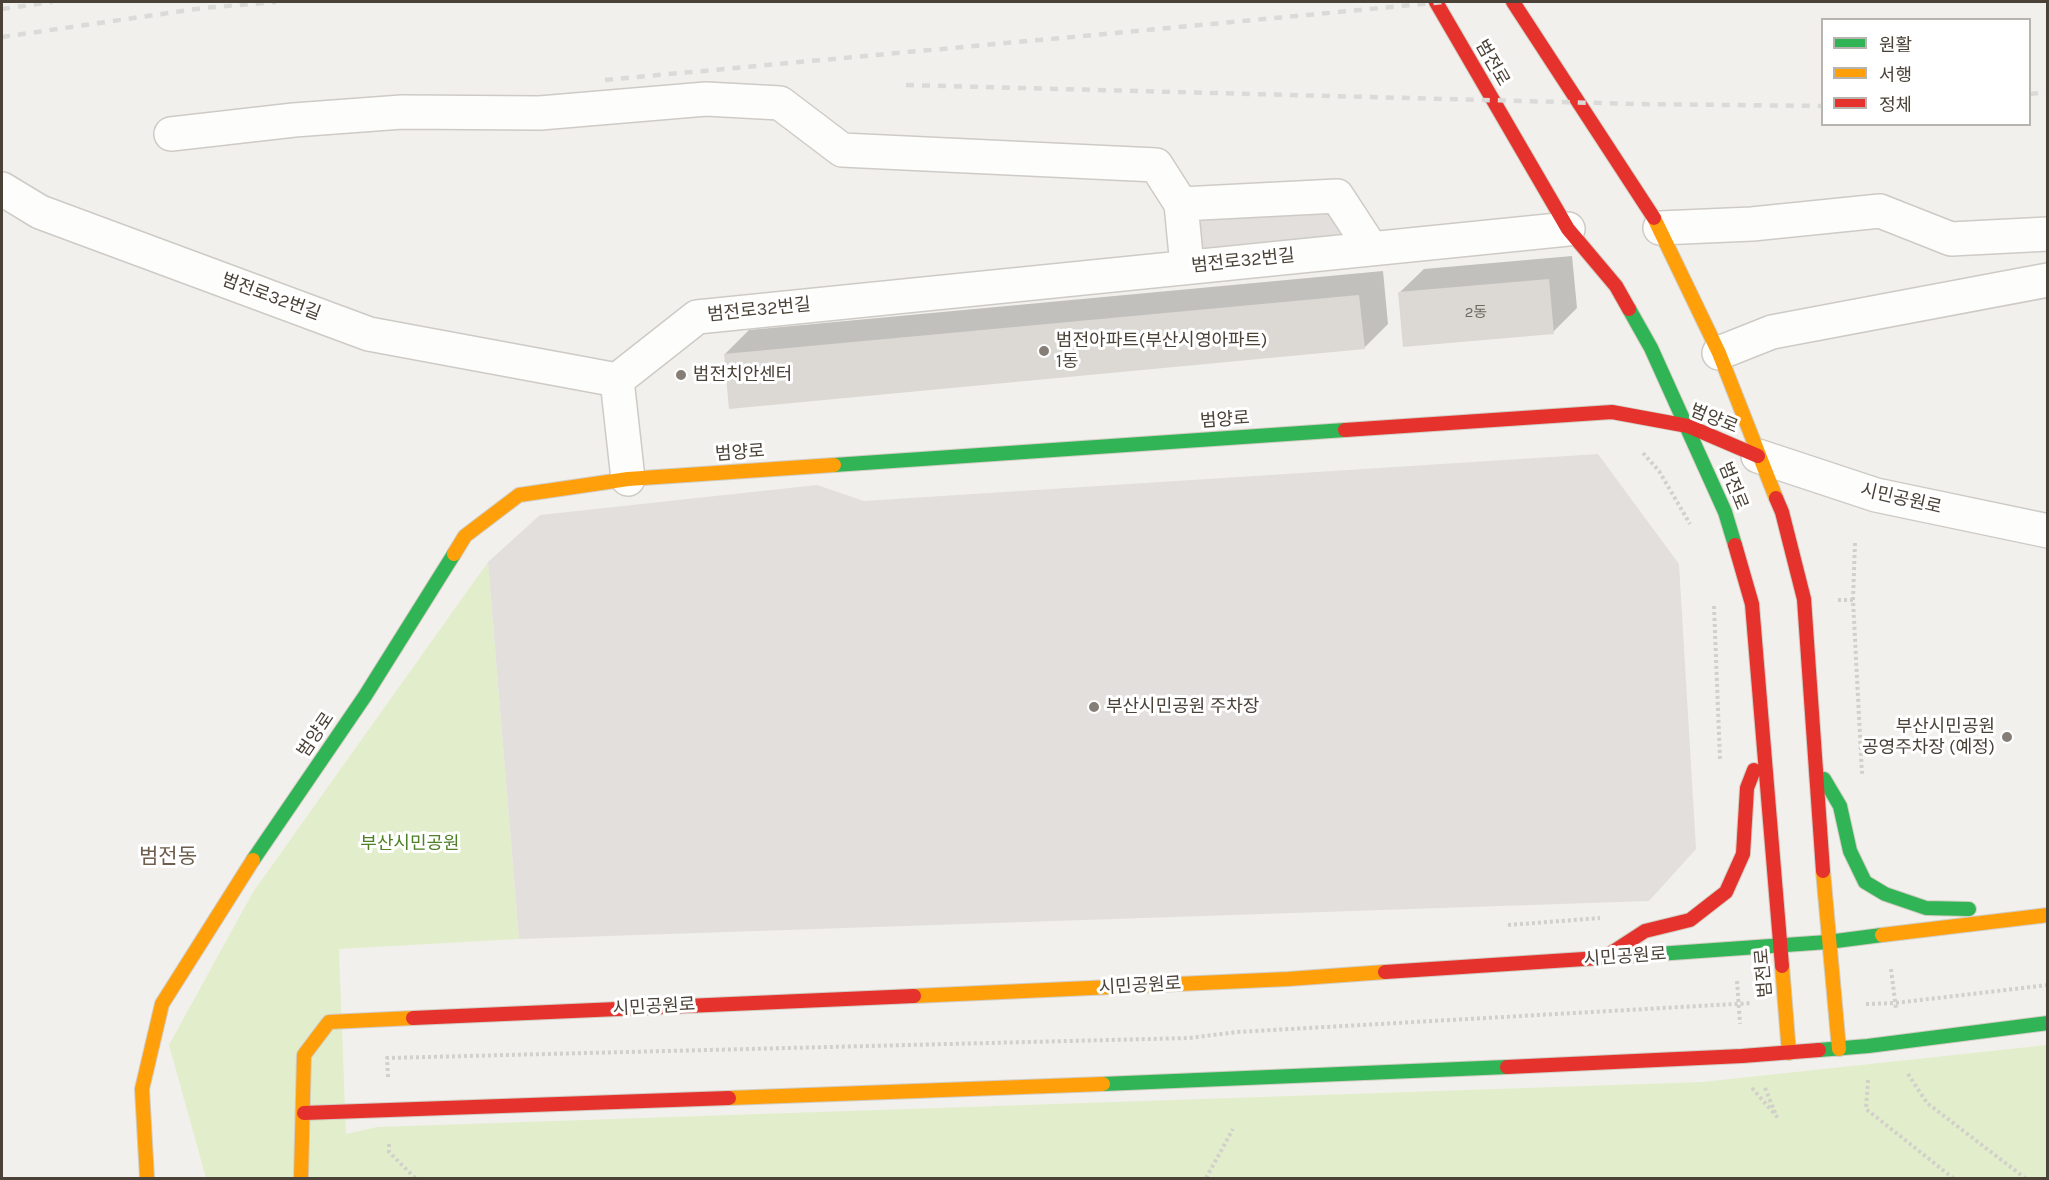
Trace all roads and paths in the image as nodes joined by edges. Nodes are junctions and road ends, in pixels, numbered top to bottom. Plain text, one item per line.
1 (1436, 2) edge
2 (1513, 2) edge
3 (171, 134) dead end
4 (2, 189) edge
5 (1181, 204) junction
6 (1660, 228) junction
7 (1568, 229) junction
8 (2048, 234) edge
9 (1371, 248) junction
10 (1187, 266) junction
11 (2048, 280) edge
12 (1719, 353) junction
13 (617, 380) junction
14 (1688, 426) junction
15 (1642, 452) dead end
16 (1758, 456) junction
17 (628, 479) junction
18 (1692, 527) dead end
19 (2048, 531) edge
20 (1855, 543) dead end
21 (1712, 598) dead end
22 (1853, 600) dead end
23 (1765, 744) junction
24 (1720, 762) dead end
25 (1816, 764) junction
26 (2048, 915) edge
27 (1611, 917) dead end
28 (2014, 919) junction
29 (1508, 925) dead end
30 (1828, 942) junction
31 (1779, 946) junction
32 (1604, 958) junction
33 (2048, 984) edge
34 (1759, 1002) dead end
35 (1895, 1003) junction
36 (1866, 1004) dead end
37 (2048, 1023) edge
38 (1898, 1043) junction
39 (1839, 1049) junction
40 (1789, 1053) junction
41 (387, 1058) dead end
42 (1866, 1109) dead end
43 (304, 1113) junction
44 (1233, 1129) dead end
45 (147, 1179) edge
46 (301, 1179) edge
47 (1206, 1179) edge
48 (1953, 1179) edge
49 (2025, 1179) edge

1 - 7 main road, 범전로
2 - 6 main road, 범전로
3 - 5 street
4 - 13 street, 범전로32번길
5 - 9 street
5 - 10 street
6 - 8 street
6 - 12 main road, 범전로
7 - 9 street, 범전로32번길
7 - 14 main road, 범전로
9 - 10 street, 범전로32번길
10 - 13 street, 범전로32번길
11 - 12 street
12 - 16 main road, 범전로
13 - 17 street
14 - 16 main road, 범양로
14 - 17 main road, 범양로
14 - 23 main road, 범전로
15 - 18 path
16 - 19 street, 시민공원로
16 - 25 main road, 범전로
17 - 45 main road, 범양로
20 - 22 path
21 - 24 path
23 - 31 main road, 범전로
23 - 32 main road
25 - 28 main road
25 - 30 main road, 범전로
26 - 28 main road, 시민공원로
27 - 29 path
28 - 30 main road, 시민공원로
30 - 31 main road, 시민공원로
30 - 39 main road, 범전로
31 - 32 main road, 시민공원로
31 - 40 main road, 범전로
32 - 43 main road, 시민공원로
33 - 35 path
34 - 41 path
35 - 36 path
35 - 38 path
37 - 38 main road
38 - 39 main road
38 - 49 path
39 - 40 main road
40 - 43 main road
42 - 48 path
43 - 46 main road, 시민공원로
44 - 47 path

